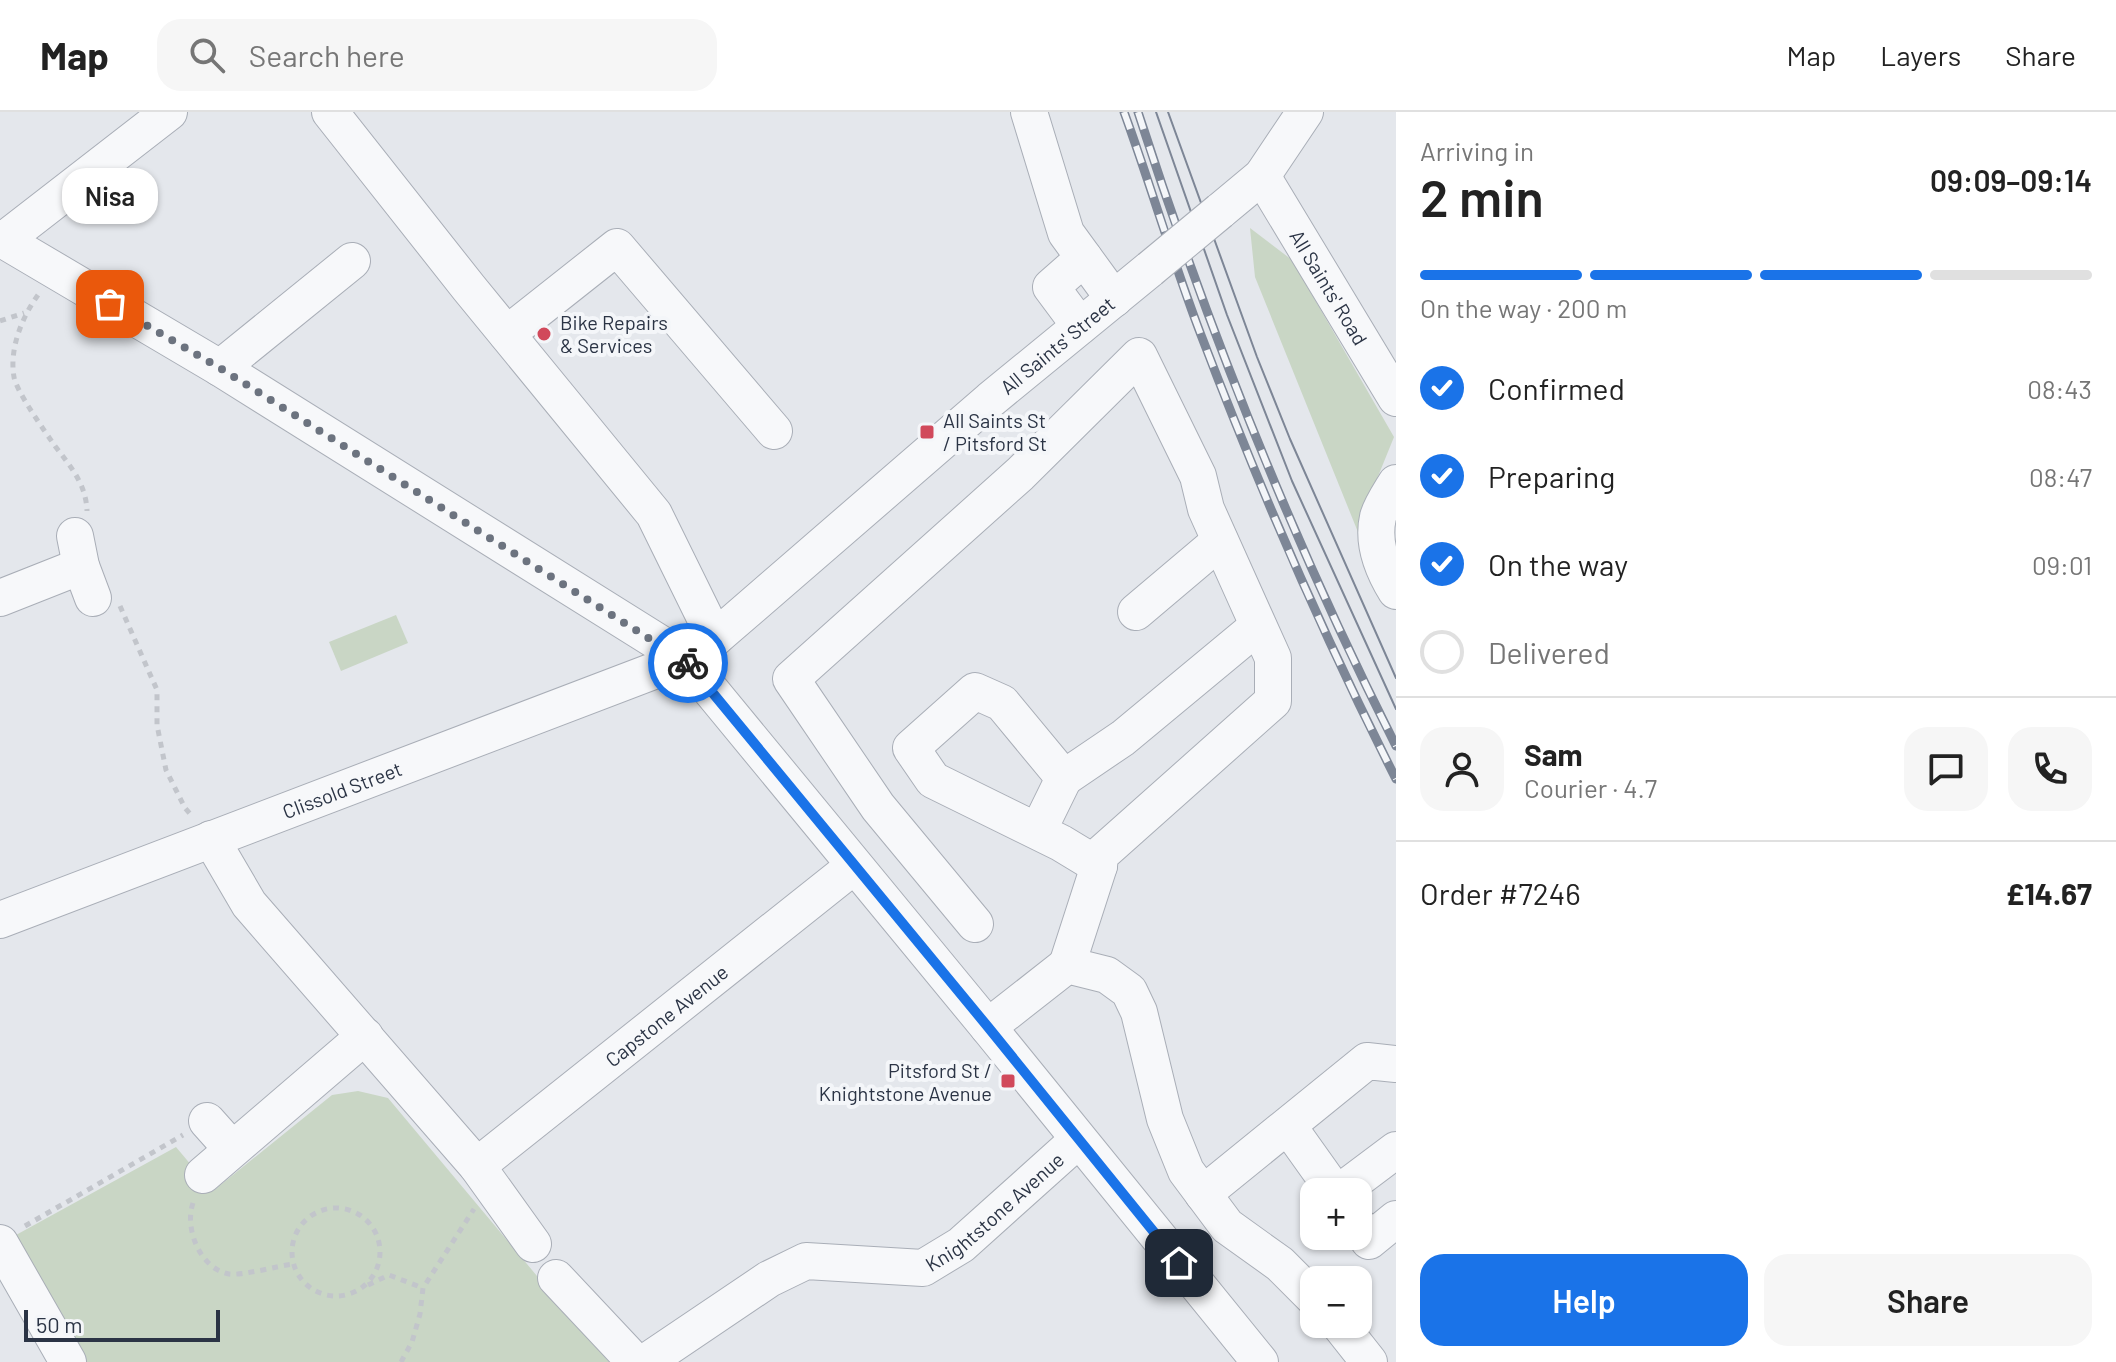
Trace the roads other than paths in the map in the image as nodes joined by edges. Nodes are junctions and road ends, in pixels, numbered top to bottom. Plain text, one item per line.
1 (169, 112) edge
2 (330, 112) edge
3 (1029, 112) edge
4 (1305, 112) edge
5 (1262, 176) junction
6 (2, 239) edge
7 (1084, 258) junction
8 (347, 278) dead end
9 (1114, 299) junction
10 (1080, 326) junction
11 (507, 334) junction
12 (220, 368) junction
13 (1396, 398) edge
14 (774, 431) dead end
15 (1396, 483) edge
16 (1220, 541) junction
17 (83, 567) dead end
18 (1396, 591) edge
19 (0, 598) edge
20 (1136, 612) dead end
21 (1258, 626) junction
22 (715, 638) junction
23 (685, 659) junction
24 (1064, 778) junction
25 (1038, 831) junction
26 (211, 839) junction
27 (854, 866) junction
28 (1099, 866) junction
29 (0, 920) edge
30 (975, 924) dead end
31 (1067, 965) junction
32 (988, 1027) junction
33 (365, 1036) junction
34 (1396, 1064) edge
35 (207, 1121) road end
36 (1288, 1126) junction
37 (1078, 1140) junction
38 (232, 1149) junction
39 (1396, 1150) edge
40 (203, 1175) road end
41 (484, 1175) junction
42 (1327, 1178) edge
43 (1357, 1178) edge
44 (1203, 1194) junction
45 (1396, 1219) edge
46 (7, 1238) edge
47 (1372, 1239) edge
48 (533, 1244) dead end
49 (556, 1278) dead end
50 (1300, 1284) edge
51 (1350, 1338) edge
52 (68, 1362) edge
53 (635, 1362) edge
54 (646, 1362) edge
55 (1260, 1362) edge
56 (1369, 1362) edge

1 - 6 street
2 - 11 street
3 - 7 street
4 - 5 street, All Saints' Street
5 - 9 street, All Saints' Street, bridge
5 - 13 street, All Saints' Road
6 - 12 street
7 - 9 street
7 - 10 street
8 - 12 street
9 - 10 street, All Saints' Street
10 - 22 street, All Saints' Street
11 - 14 street
11 - 22 street
12 - 23 street
15 - 18 street
16 - 20 street
16 - 21 street
16 - 30 street
17 - 19 street
21 - 24 street
21 - 28 street
22 - 23 street, All Saints' Street
23 - 26 street, Clissold Street
23 - 27 street
24 - 25 street
24 - 25 street
25 - 28 street
26 - 29 street, Clissold Street
26 - 33 street
27 - 32 street
27 - 41 street, Capstone Avenue
28 - 31 street
31 - 32 street
31 - 44 street
32 - 37 street
33 - 38 street
33 - 41 street
34 - 36 street
35 - 38 street
36 - 42 street
36 - 44 street
37 - 54 street, Knightstone Avenue
37 - 55 street
38 - 40 street
39 - 43 street
41 - 48 street
44 - 50 street
45 - 47 street
46 - 52 street
49 - 53 street
51 - 56 street

